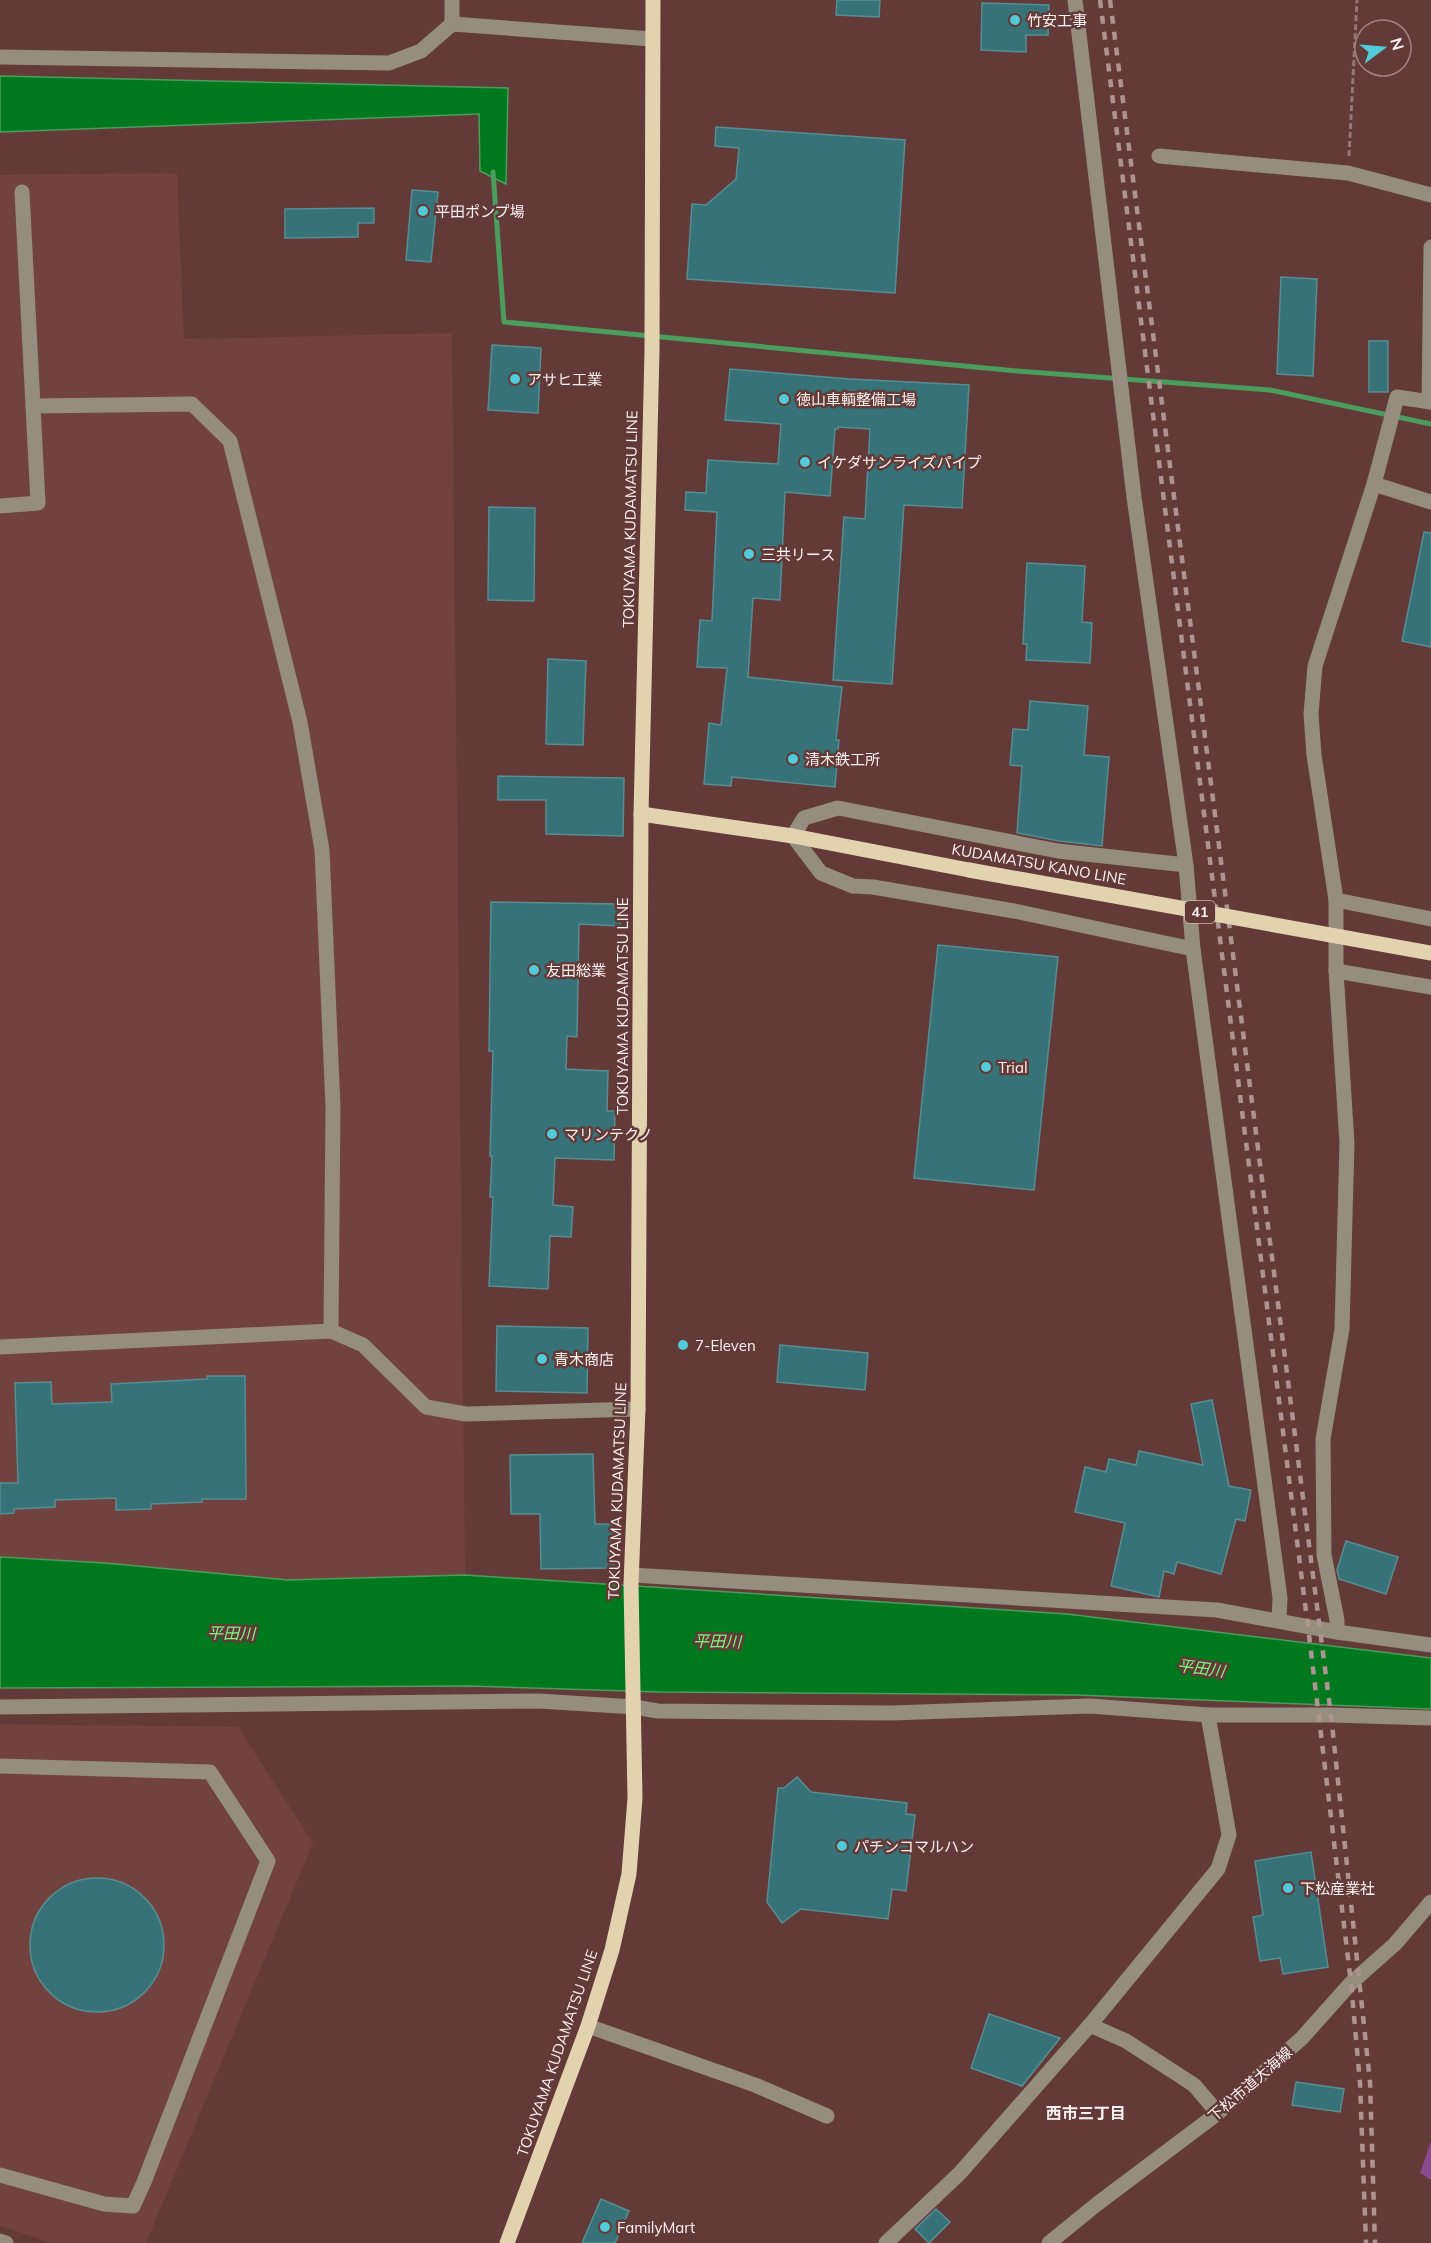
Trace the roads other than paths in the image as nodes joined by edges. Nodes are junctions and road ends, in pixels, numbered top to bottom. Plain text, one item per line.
1 (452, 0) edge
2 (653, 0) edge
3 (1075, 0) edge
4 (452, 24) junction
5 (652, 39) junction
6 (0, 57) edge
7 (1159, 156) dead end
8 (22, 192) dead end
9 (1431, 195) edge
10 (1431, 247) edge
11 (1430, 402) edge
12 (33, 406) junction
13 (1374, 484) junction
14 (1431, 502) edge
15 (0, 506) edge
16 (641, 814) junction
17 (793, 836) junction
18 (1186, 865) junction
19 (1336, 900) junction
20 (1431, 919) edge
21 (1193, 949) junction
22 (1431, 953) edge
23 (1336, 971) junction
24 (1431, 987) edge
25 (331, 1331) junction
26 (0, 1347) edge
27 (638, 1409) junction
28 (632, 1580) junction
29 (1279, 1620) junction
30 (1337, 1632) junction
31 (1431, 1645) edge
32 (633, 1704) junction
33 (0, 1707) edge
34 (1208, 1715) junction
35 (1431, 1718) edge
36 (0, 1766) edge
37 (1431, 1902) edge
38 (1090, 2025) junction
39 (588, 2026) junction
40 (1218, 2113) junction
41 (827, 2116) dead end
42 (0, 2175) edge
43 (0, 2241) edge
44 (6, 2243) edge
45 (508, 2243) edge
46 (886, 2243) edge
47 (1049, 2243) edge

1 - 4 street
2 - 5 main road, TOKUYAMA KUDAMATSU LINE
3 - 18 street
4 - 5 street
4 - 6 street
5 - 16 main road, TOKUYAMA KUDAMATSU LINE
7 - 9 street
8 - 12 street
10 - 11 street
11 - 13 street
12 - 15 street
12 - 25 street
13 - 14 street
13 - 19 street
16 - 17 main road, KUDAMATSU KANO LINE / 41
16 - 27 main road, TOKUYAMA KUDAMATSU LINE
17 - 18 street
17 - 21 street
17 - 22 main road, KUDAMATSU KANO LINE / 41, bridge
18 - 21 street
19 - 20 street
19 - 23 street
21 - 29 street
23 - 24 street
23 - 30 street
25 - 26 street
25 - 27 street
27 - 28 main road, TOKUYAMA KUDAMATSU LINE
28 - 29 street
28 - 32 main road, TOKUYAMA KUDAMATSU LINE
29 - 30 street
30 - 31 street
32 - 33 street
32 - 34 street
32 - 39 main road, TOKUYAMA KUDAMATSU LINE
34 - 35 street
34 - 38 street
36 - 42 street
37 - 40 street, 下松市道大海線
38 - 40 street
38 - 46 street
39 - 41 street
39 - 45 main road, TOKUYAMA KUDAMATSU LINE
40 - 47 street, 下松市道大海線
43 - 44 street

